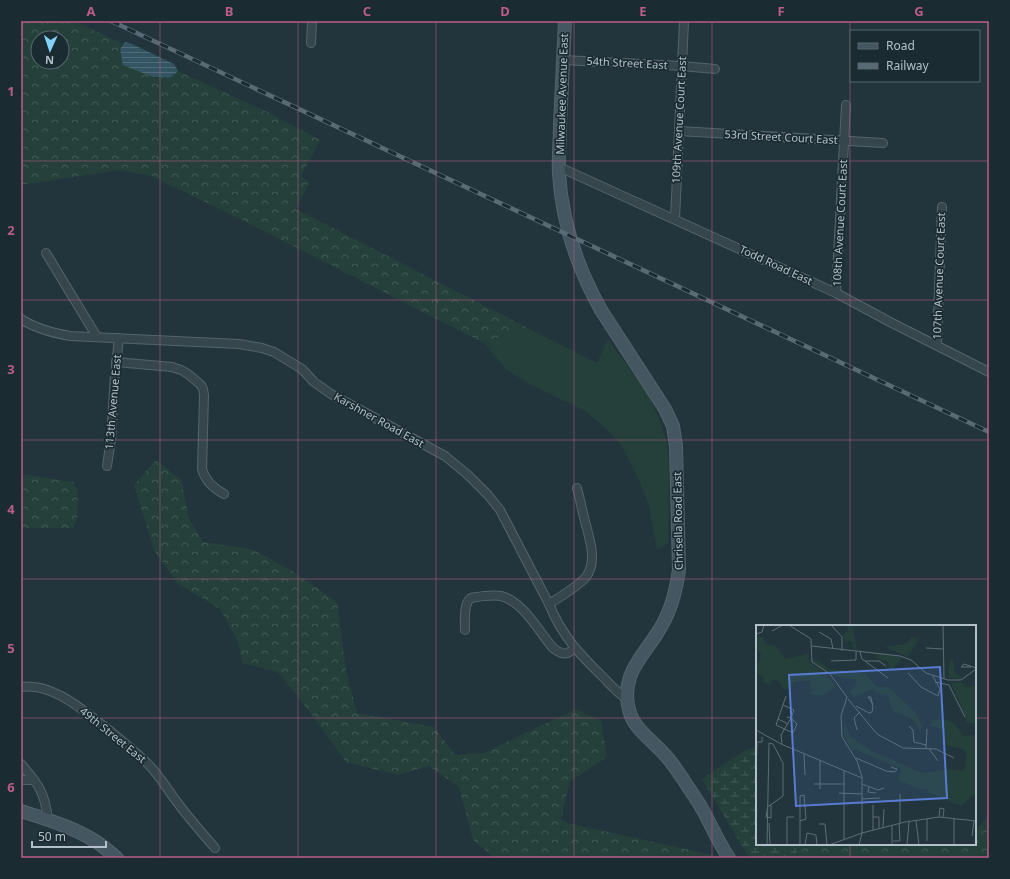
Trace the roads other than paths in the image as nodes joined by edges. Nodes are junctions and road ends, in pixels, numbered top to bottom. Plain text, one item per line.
1 (312, 21) edge
2 (565, 21) edge
3 (684, 21) edge
4 (311, 43) dead end
5 (562, 60) junction
6 (682, 66) junction
7 (715, 69) dead end
8 (846, 105) dead end
9 (679, 132) junction
10 (844, 141) junction
11 (883, 143) dead end
12 (559, 167) junction
13 (942, 207) dead end
14 (675, 219) junction
15 (46, 253) dead end
16 (836, 293) junction
17 (21, 320) edge
18 (97, 337) junction
19 (119, 338) junction
20 (937, 345) junction
21 (116, 362) junction
22 (989, 372) edge
23 (107, 466) dead end
24 (577, 488) dead end
25 (224, 494) dead end
26 (549, 604) junction
27 (464, 630) dead end
28 (574, 647) junction
29 (22, 686) edge
30 (627, 699) junction
31 (21, 764) edge
32 (21, 780) edge
33 (34, 780) junction
34 (21, 811) edge
35 (48, 820) junction
36 (215, 848) dead end
37 (117, 858) edge
38 (729, 858) edge

1 - 4 street
2 - 5 street, Milwaukee Avenue East
3 - 6 street, 109th Avenue Court East
5 - 6 street, 54th Street East
5 - 12 street, Milwaukee Avenue East
6 - 7 street, 54th Street East
6 - 9 street, 109th Avenue Court East
8 - 10 street, 108th Avenue Court East
9 - 10 street, 53rd Street Court East
9 - 14 street, 109th Avenue Court East
10 - 11 street, 53rd Street Court East
10 - 16 street, 108th Avenue Court East
12 - 14 street, Todd Road East
12 - 30 street, Chrisella Road East
13 - 20 street, 107th Avenue Court East
14 - 16 street, Todd Road East
15 - 18 street
16 - 20 street, Todd Road East
17 - 18 street, Karshner Road East
18 - 19 street, Karshner Road East
19 - 21 street, 113th Avenue East
19 - 26 street, Karshner Road East
20 - 22 street, Todd Road East
21 - 23 street, 113th Avenue East
21 - 25 street
24 - 26 street
26 - 28 street, Karshner Road East
27 - 28 street
28 - 30 street, Karshner Road East
29 - 36 street, 49th Street East
30 - 38 street, Chrisella Road East
31 - 33 street
32 - 33 street
33 - 35 street
34 - 35 street
35 - 37 street

